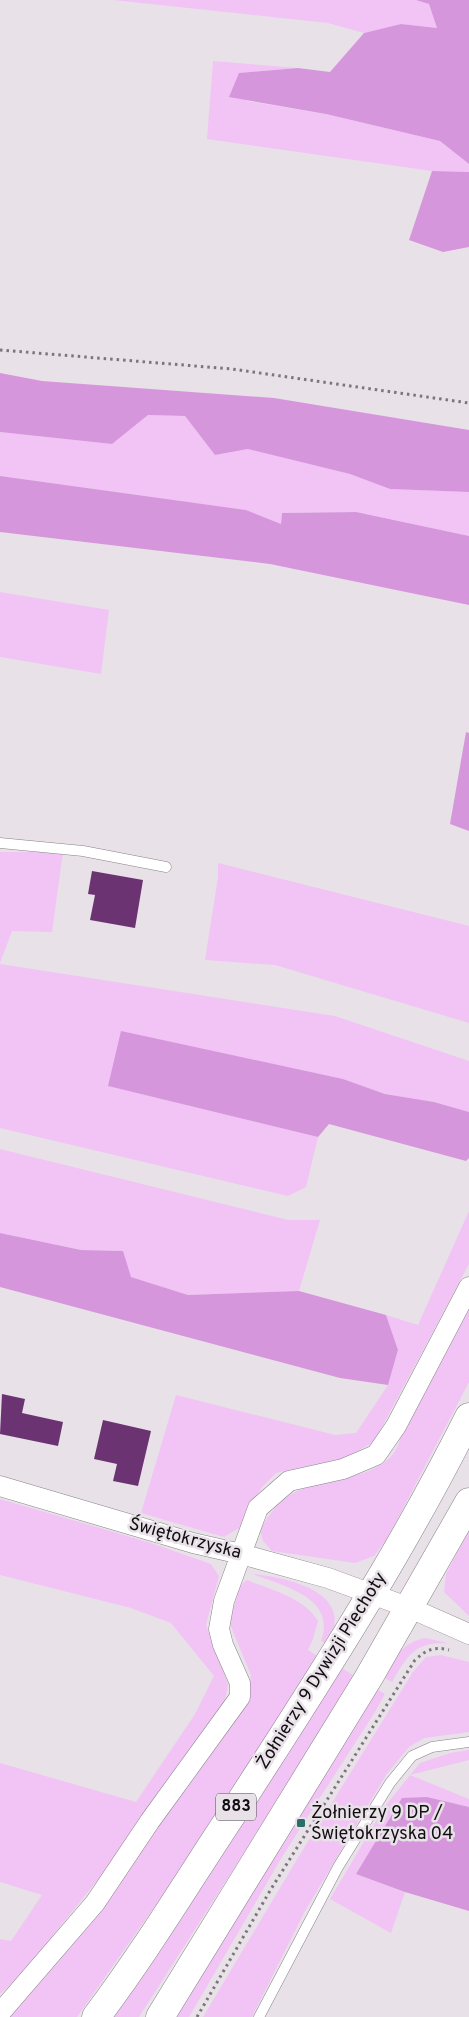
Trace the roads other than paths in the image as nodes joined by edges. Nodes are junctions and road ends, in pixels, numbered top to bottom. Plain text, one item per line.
1 (0, 843) edge
2 (166, 867) dead end
3 (469, 1287) edge
4 (469, 1417) edge
5 (0, 1486) edge
6 (469, 1502) edge
7 (241, 1554) junction
8 (370, 1594) junction
9 (410, 1608) junction
10 (469, 1634) edge
11 (469, 1742) edge
12 (0, 2013) edge
13 (96, 2017) edge
14 (160, 2017) edge
15 (259, 2017) edge

1 - 2 lane
3 - 7 street
4 - 8 highway, Żołnierzy 9 Dywizji Piechoty / 883
5 - 7 street, Świętokrzyska
6 - 9 highway, 883
7 - 8 street, Świętokrzyska
7 - 12 street
8 - 9 street, Świętokrzyska
8 - 13 highway, Żołnierzy 9 Dywizji Piechoty / 883
9 - 10 street
9 - 14 highway, 883
11 - 15 lane

